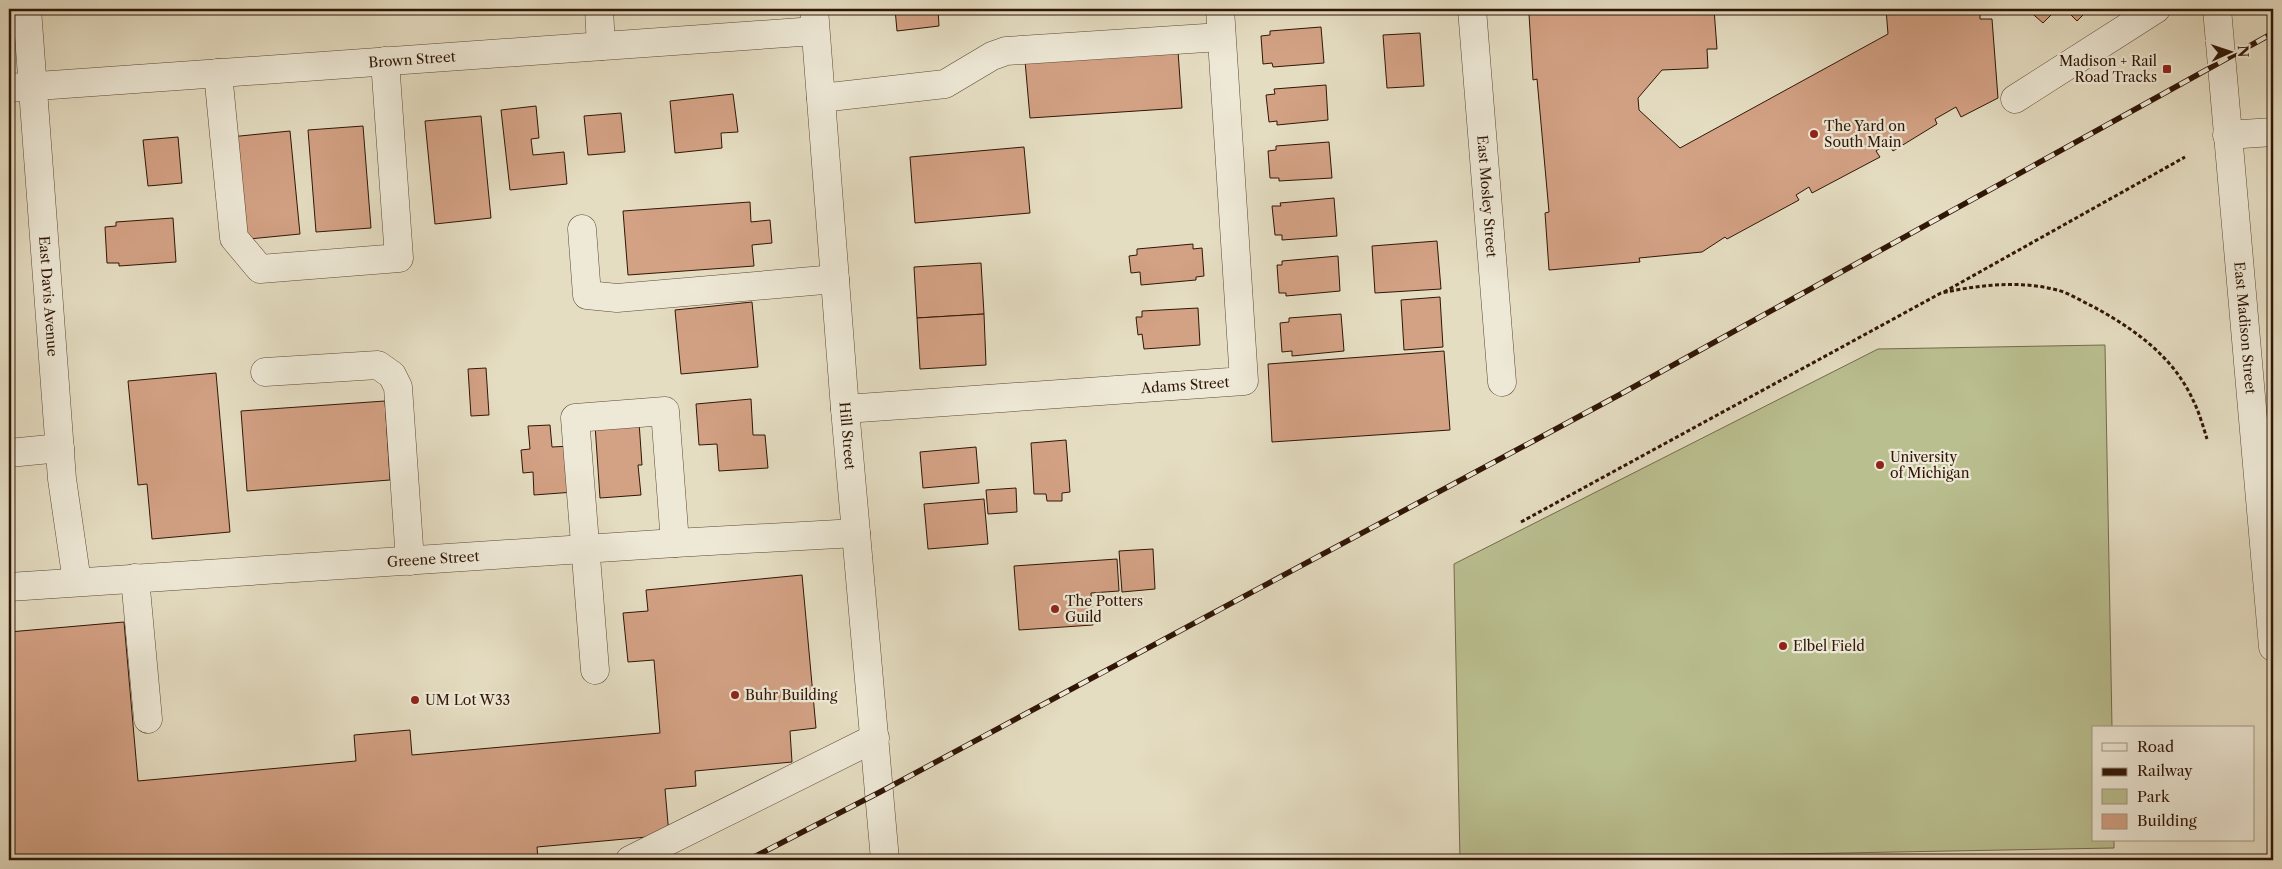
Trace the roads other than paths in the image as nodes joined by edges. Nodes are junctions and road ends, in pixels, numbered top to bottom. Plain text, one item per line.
1 (27, 9) edge
2 (599, 9) edge
3 (1220, 9) edge
4 (1472, 9) edge
5 (2156, 9) edge
6 (2217, 9) edge
7 (2126, 18) edge
8 (814, 20) edge
9 (1222, 36) junction
10 (601, 46) junction
11 (385, 61) junction
12 (218, 73) junction
13 (21, 87) edge
14 (821, 98) junction
15 (2015, 100) dead end
16 (2273, 132) edge
17 (2228, 135) junction
18 (582, 229) dead end
19 (835, 279) junction
20 (265, 372) dead end
21 (1502, 382) dead end
22 (845, 409) junction
23 (2264, 418) edge
24 (60, 448) junction
25 (9, 454) edge
26 (856, 533) junction
27 (675, 543) junction
28 (585, 550) junction
29 (410, 561) junction
30 (135, 578) junction
31 (77, 582) junction
32 (9, 587) edge
33 (2273, 646) edge
34 (595, 670) dead end
35 (148, 720) dead end
36 (875, 738) junction
37 (630, 860) edge
38 (885, 860) edge

1 - 13 street, East Davis Avenue
2 - 10 street
3 - 9 street, Adams Street
4 - 21 street, East Mosley Street
5 - 7 street
6 - 17 street, East Madison Street
7 - 15 street
8 - 10 street, Brown Street
8 - 14 street, Hill Street
9 - 14 street
9 - 22 street, Adams Street
10 - 11 street, Brown Street
11 - 12 street, Brown Street
11 - 12 street
12 - 13 street, Brown Street
13 - 24 street, East Davis Avenue
14 - 19 street, Hill Street
16 - 17 street
17 - 23 street, East Madison Street
18 - 19 street
19 - 22 street, Hill Street
20 - 29 street
22 - 26 street, Hill Street
23 - 33 street, East Madison Street
24 - 25 street
24 - 31 street, East Davis Avenue
26 - 27 street, Greene Street
26 - 36 street, Hill Street
27 - 28 street, Greene Street
27 - 28 street
28 - 29 street, Greene Street
28 - 34 street
29 - 30 street, Greene Street
30 - 31 street, Greene Street
30 - 35 street
31 - 32 street, Greene Street
36 - 37 street
36 - 38 street, Hill Street

